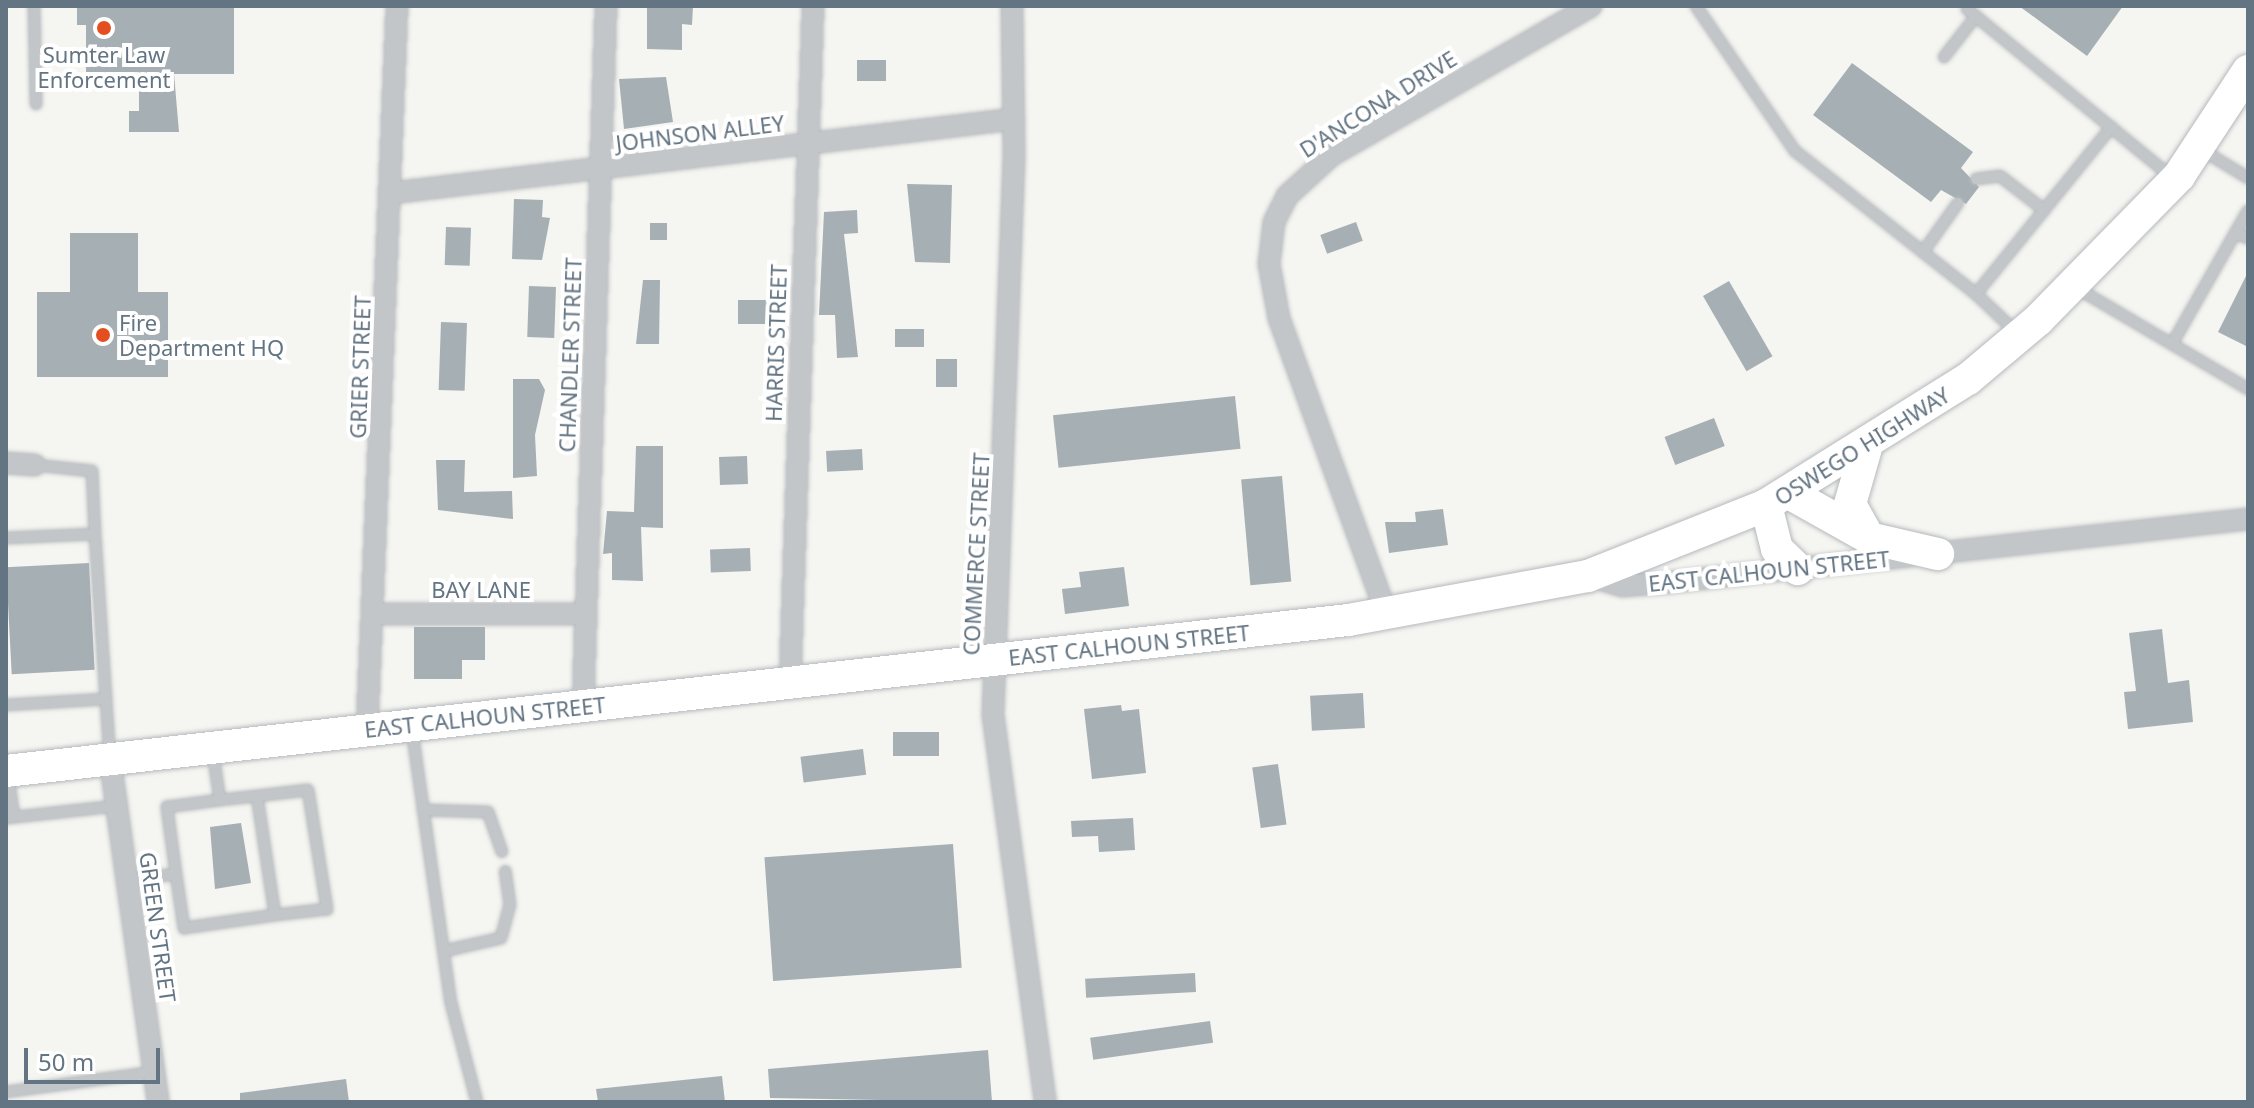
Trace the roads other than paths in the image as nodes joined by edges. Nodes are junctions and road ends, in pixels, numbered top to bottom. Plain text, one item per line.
1 (34, 6) edge
2 (397, 6) edge
3 (606, 6) edge
4 (813, 6) edge
5 (1012, 6) edge
6 (1591, 6) edge
7 (1696, 6) edge
8 (1944, 57) dead end
9 (2248, 71) edge
10 (36, 104) dead end
11 (1014, 119) junction
12 (2111, 127) junction
13 (807, 145) junction
14 (2198, 148) junction
15 (600, 169) junction
16 (2248, 178) edge
17 (1976, 179) dead end
18 (2176, 180) junction
19 (391, 193) junction
20 (1958, 203) dead end
21 (2044, 210) junction
22 (2248, 211) edge
23 (2235, 233) junction
24 (2248, 238) edge
25 (1923, 252) junction
26 (2073, 286) junction
27 (1976, 294) junction
28 (2020, 336) junction
29 (2172, 344) junction
30 (2248, 389) edge
31 (1866, 448) junction
32 (6, 463) edge
33 (35, 465) joint
34 (1777, 499) junction
35 (2248, 519) edge
36 (95, 534) junction
37 (6, 538) edge
38 (1869, 538) junction
39 (1938, 554) junction
40 (1798, 569) junction
41 (1588, 576) junction
42 (376, 614) junction
43 (586, 614) junction
44 (1387, 615) junction
45 (996, 659) junction
46 (790, 682) junction
47 (106, 699) junction
48 (6, 705) edge
49 (583, 705) junction
50 (411, 725) junction
51 (367, 730) junction
52 (212, 748) junction
53 (110, 759) junction
54 (7, 771) edge
55 (257, 796) junction
56 (220, 800) junction
57 (116, 806) junction
58 (423, 810) junction
59 (10, 818) edge
60 (502, 852) dead end
61 (505, 871) dead end
62 (176, 874) junction
63 (127, 880) junction
64 (275, 915) junction
65 (444, 951) junction
66 (154, 1072) junction
67 (6, 1092) edge
68 (158, 1102) edge
69 (477, 1102) edge
70 (1045, 1102) edge

1 - 10 lane
2 - 19 street, GRIER STREET
3 - 15 street, CHANDLER STREET
4 - 13 street, HARRIS STREET
5 - 11 street, COMMERCE STREET
6 - 44 street, D'ANCONA DRIVE
7 - 25 lane
8 - 12 lane
9 - 14 main road, OSWEGO HIGHWAY
11 - 13 street, JOHNSON ALLEY
11 - 45 street, COMMERCE STREET
12 - 18 lane
12 - 21 lane
13 - 15 street, JOHNSON ALLEY
13 - 46 street, HARRIS STREET
14 - 16 lane
14 - 18 main road, OSWEGO HIGHWAY
15 - 19 street, JOHNSON ALLEY
15 - 43 street, CHANDLER STREET
17 - 21 lane
18 - 26 main road, OSWEGO HIGHWAY
19 - 42 street, GRIER STREET
20 - 25 lane
21 - 27 lane
22 - 23 lane
23 - 24 lane
23 - 29 lane
25 - 27 lane
26 - 28 main road, OSWEGO HIGHWAY
26 - 29 lane
27 - 28 lane
28 - 31 main road, OSWEGO HIGHWAY
29 - 30 lane
31 - 34 main road, OSWEGO HIGHWAY
31 - 38 main road
32 - 33 street
33 - 36 lane
34 - 38 main road
34 - 40 main road
34 - 41 main road, OSWEGO HIGHWAY
35 - 39 street, EAST CALHOUN STREET
36 - 37 lane
36 - 47 lane
38 - 39 main road
39 - 40 street, EAST CALHOUN STREET
40 - 41 street, EAST CALHOUN STREET
41 - 44 main road, EAST CALHOUN STREET
42 - 43 street, BAY LANE
42 - 51 street, GRIER STREET
43 - 49 street, CHANDLER STREET
44 - 45 main road, EAST CALHOUN STREET
45 - 46 main road, EAST CALHOUN STREET
45 - 70 street, COMMERCE STREET
46 - 49 main road, EAST CALHOUN STREET
47 - 48 lane
47 - 53 lane
49 - 50 main road, EAST CALHOUN STREET
50 - 51 main road, EAST CALHOUN STREET
50 - 58 lane
51 - 52 main road, EAST CALHOUN STREET
52 - 53 main road, EAST CALHOUN STREET
52 - 56 lane
53 - 54 main road, EAST CALHOUN STREET
53 - 57 street, GREEN STREET
54 - 59 lane
55 - 56 lane
55 - 64 lane
55 - 64 lane
56 - 62 lane
57 - 59 lane
57 - 63 street, GREEN STREET
58 - 60 lane
58 - 65 lane
61 - 65 lane
62 - 63 lane
62 - 64 lane
63 - 66 street, GREEN STREET
65 - 69 lane
66 - 67 lane
66 - 68 street, GREEN STREET

